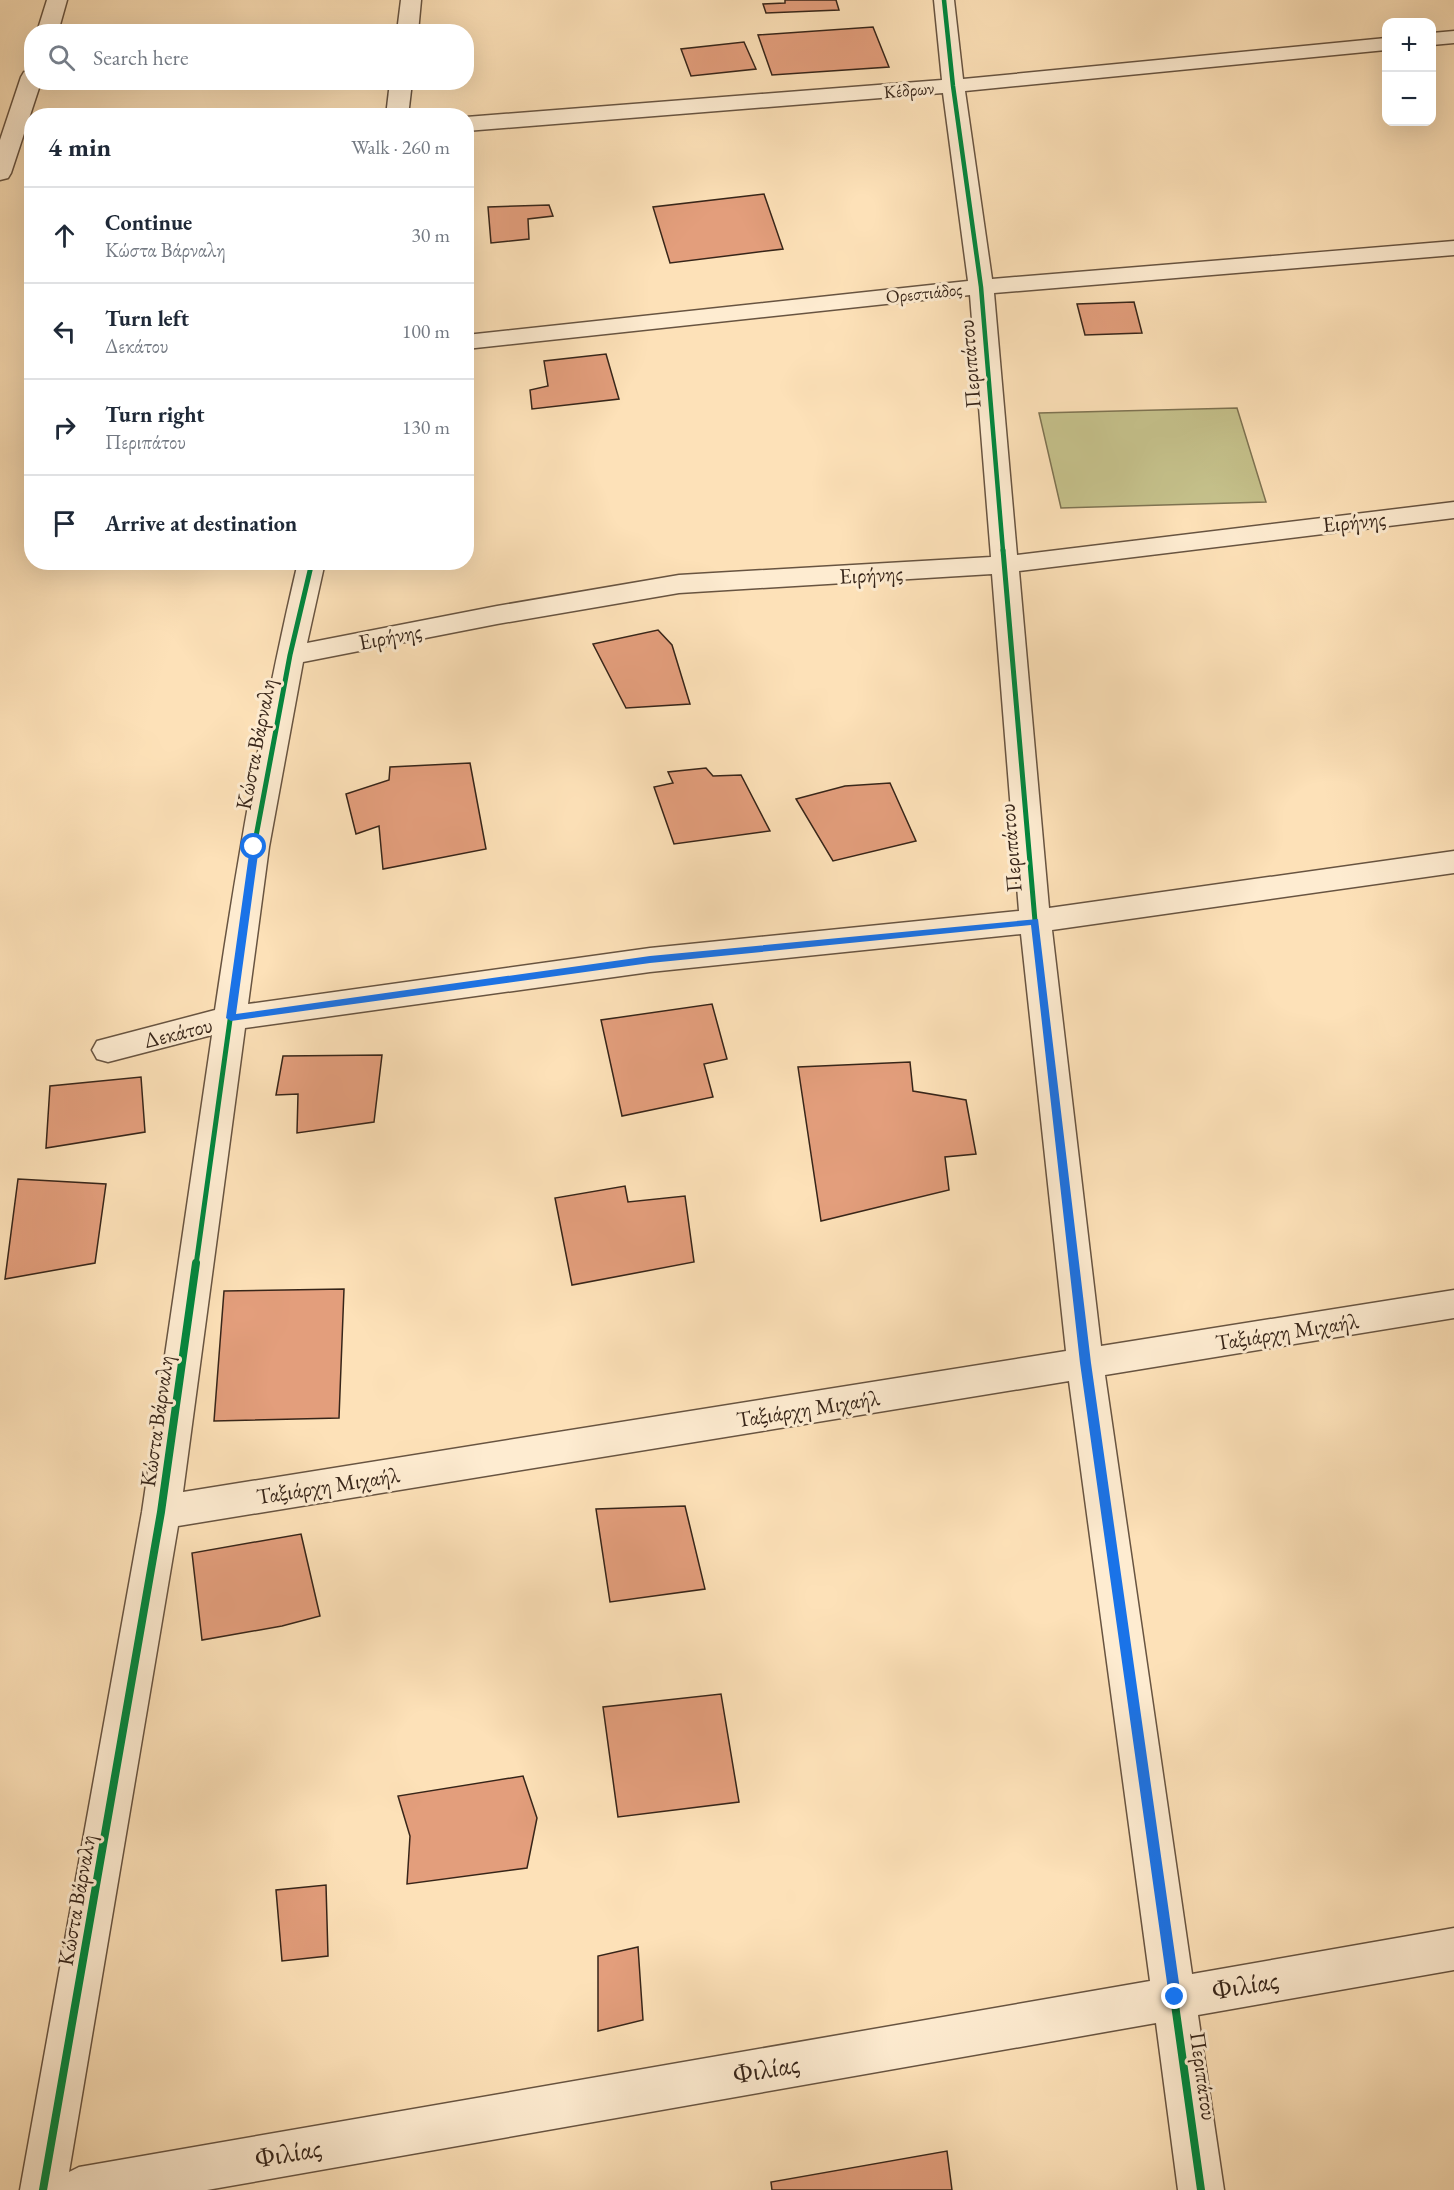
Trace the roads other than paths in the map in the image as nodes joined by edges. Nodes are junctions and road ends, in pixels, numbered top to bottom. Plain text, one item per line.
1 (57, 0) edge
2 (411, 0) edge
3 (944, 0) edge
4 (50, 24) edge
5 (408, 24) edge
6 (1454, 37) edge
7 (1436, 39) edge
8 (1382, 44) edge
9 (953, 86) junction
10 (28, 90) edge
11 (400, 90) edge
12 (398, 108) edge
13 (474, 123) edge
14 (0, 172) edge
15 (1454, 248) edge
16 (981, 287) junction
17 (474, 341) edge
18 (1454, 510) edge
19 (1004, 565) junction
20 (310, 570) edge
21 (290, 655) junction
22 (1454, 862) edge
23 (1035, 921) junction
24 (231, 1018) junction
25 (108, 1050) dead end
26 (1454, 1304) edge
27 (1085, 1363) junction
28 (161, 1512) junction
29 (1454, 1949) edge
30 (1175, 1997) junction
31 (43, 2190) edge
32 (79, 2190) edge
33 (1201, 2190) edge

1 - 4 street
2 - 5 street
3 - 9 street, Περιπάτου
6 - 7 street
8 - 9 street, Κέδρων
9 - 13 street, Κέδρων
9 - 16 street, Περιπάτου
10 - 14 street
11 - 12 street
15 - 16 street, Ορεστιάδος
16 - 17 street, Ορεστιάδος
16 - 19 street, Περιπάτου
18 - 19 street, Ειρήνης
19 - 21 street, Ειρήνης
19 - 23 street, Περιπάτου
20 - 21 street, Κώστα Βάρναλη
21 - 24 street, Κώστα Βάρναλη
22 - 23 street, Δεκάτου
23 - 24 street, Δεκάτου
23 - 27 street, Περιπάτου
24 - 25 street, Δεκάτου
24 - 28 street, Κώστα Βάρναλη
26 - 27 street, Ταξιάρχη Μιχαήλ
27 - 28 street, Ταξιάρχη Μιχαήλ
27 - 30 street, Περιπάτου
28 - 31 street, Κώστα Βάρναλη
29 - 30 street, Φιλίας
30 - 32 street, Φιλίας
30 - 33 street, Περιπάτου

